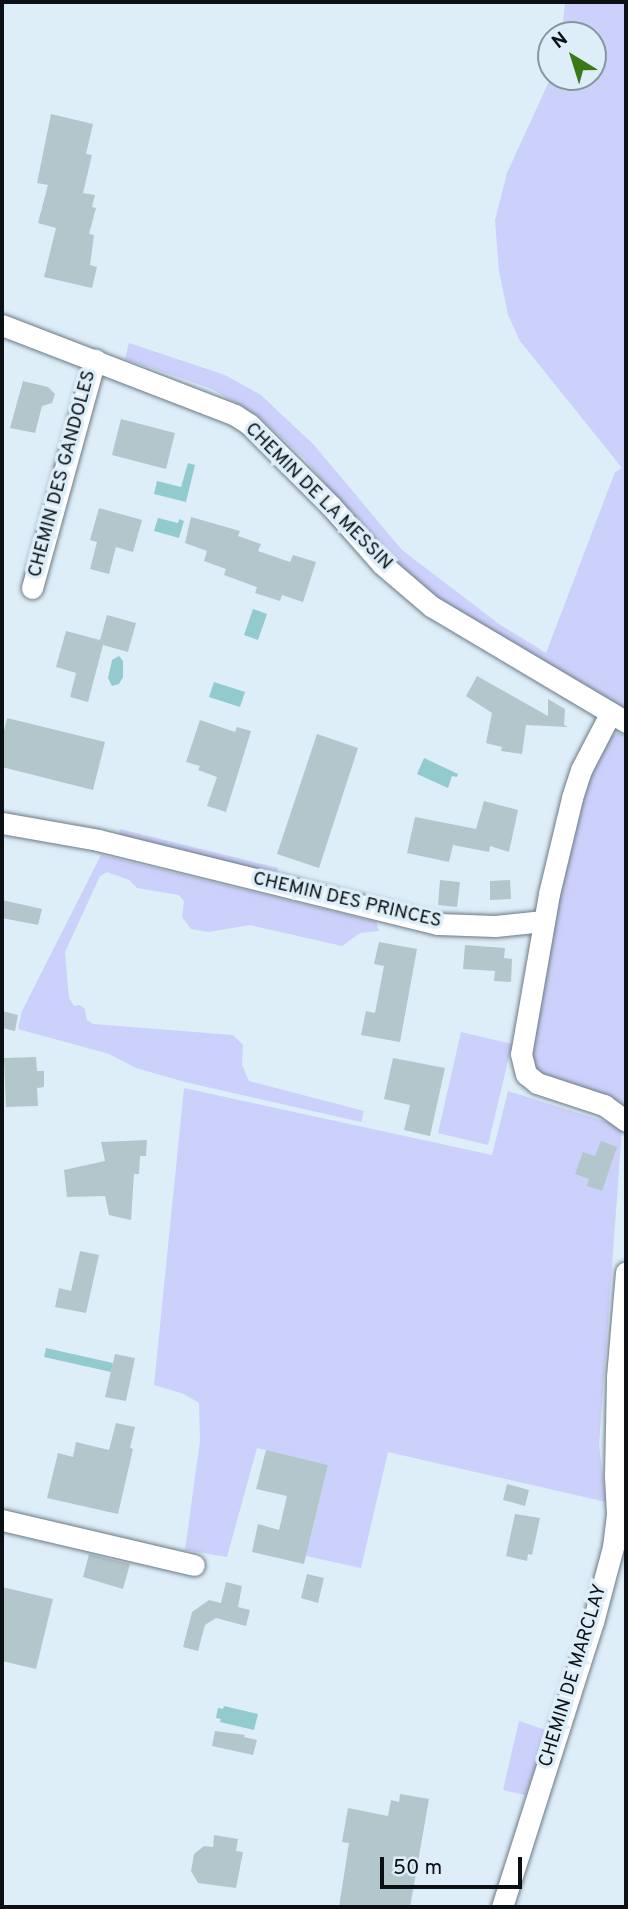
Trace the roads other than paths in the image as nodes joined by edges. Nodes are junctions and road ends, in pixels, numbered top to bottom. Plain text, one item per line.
1 (2, 325) edge
2 (95, 360) junction
3 (32, 588) dead end
4 (618, 718) edge
5 (2, 823) edge
6 (544, 921) junction
7 (626, 1121) edge
8 (626, 1272) edge
9 (2, 1520) edge
10 (194, 1564) dead end
11 (502, 1907) edge

1 - 2 street, CHEMIN DE LA MESSIN
2 - 3 street, CHEMIN DES GANDOLES
2 - 4 street, CHEMIN DE LA MESSIN
4 - 6 street
5 - 6 street, CHEMIN DES PRINCES
6 - 7 street
8 - 11 street, CHEMIN DE MARCLAY
9 - 10 street

